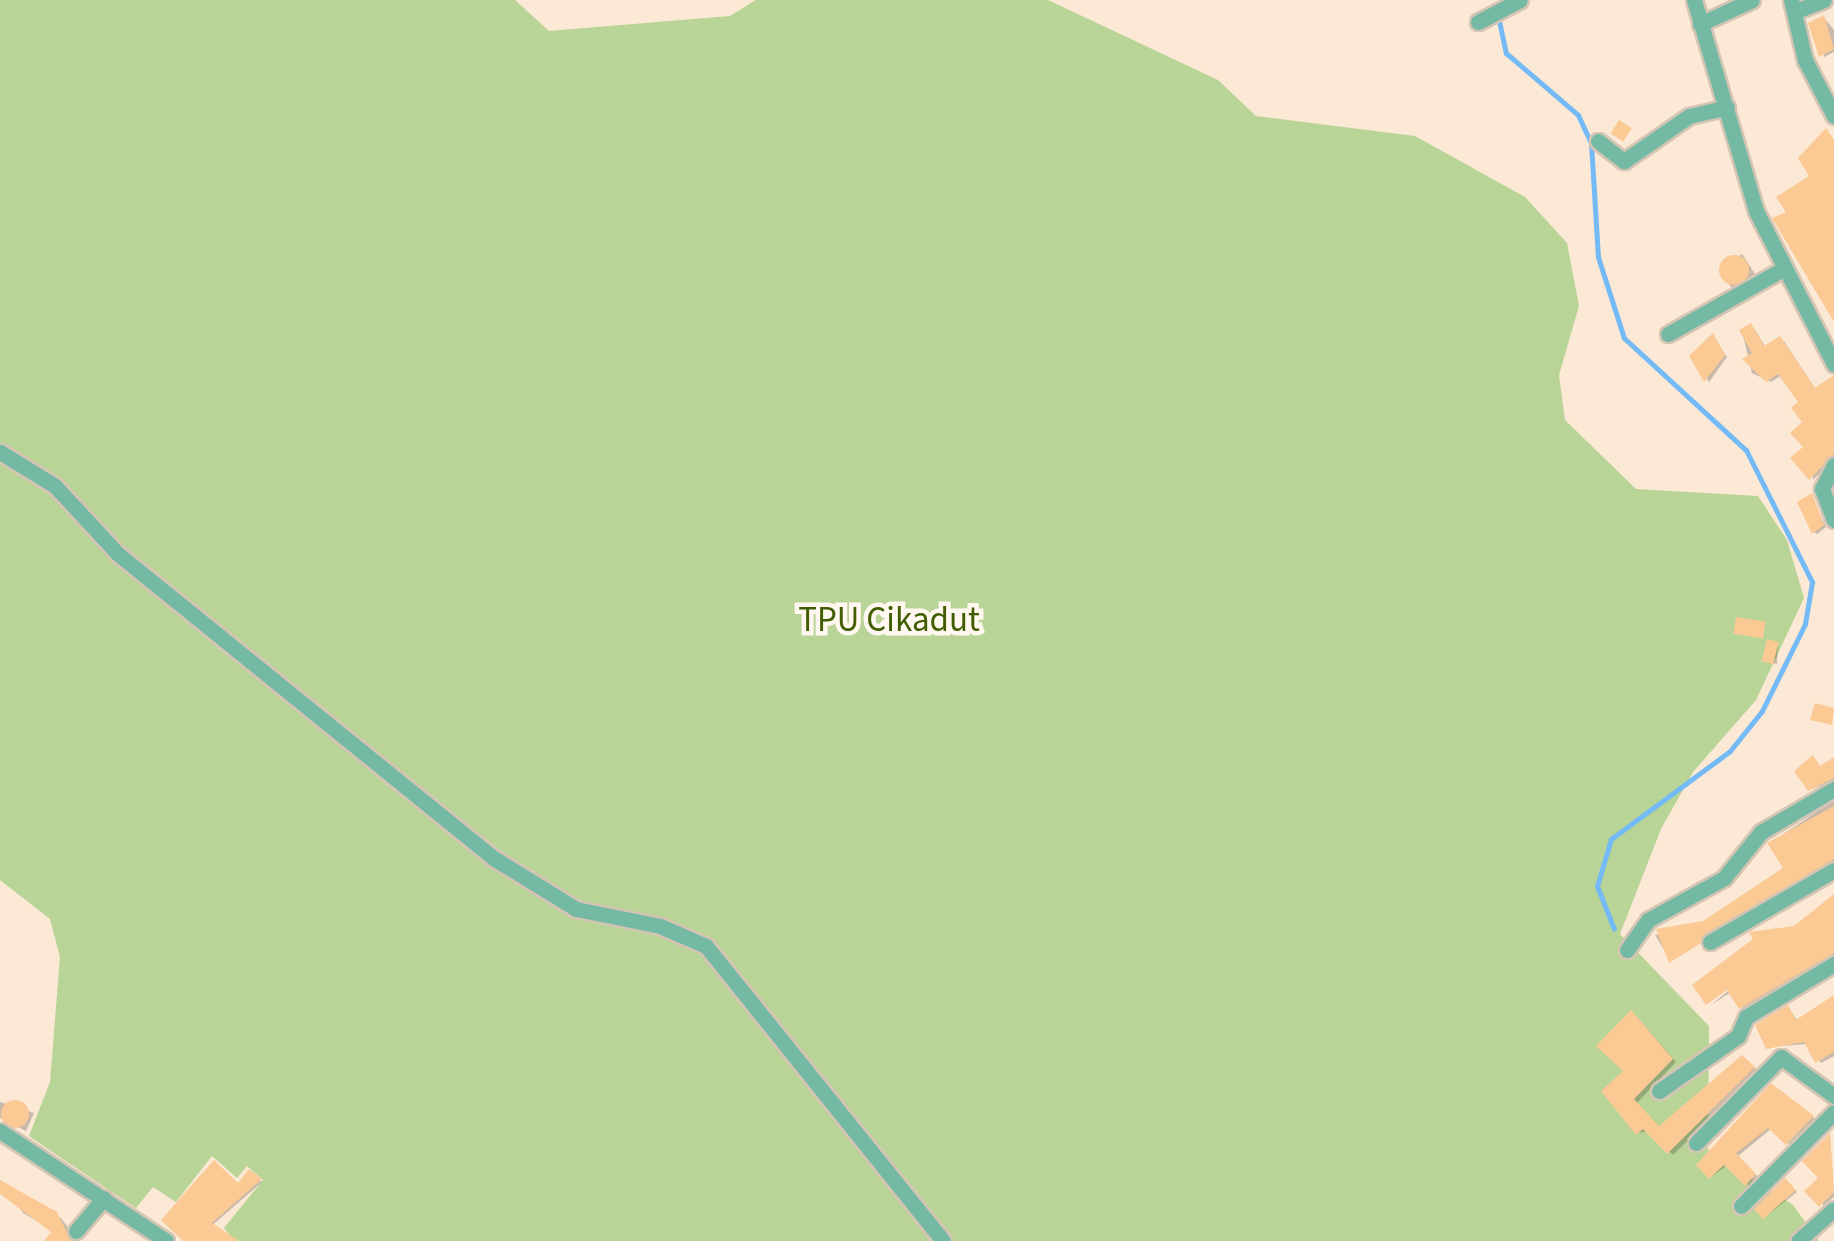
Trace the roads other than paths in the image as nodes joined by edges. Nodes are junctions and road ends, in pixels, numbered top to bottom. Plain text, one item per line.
1 (1520, 0) edge
2 (1694, 0) edge
3 (1752, 0) edge
4 (1824, 0) edge
5 (1793, 6) edge
6 (1478, 22) dead end
7 (1700, 24) junction
8 (1727, 107) junction
9 (1834, 116) edge
10 (1598, 141) dead end
11 (1781, 270) junction
12 (1668, 334) dead end
13 (1834, 364) edge
14 (0, 452) edge
15 (1834, 465) edge
16 (1834, 520) edge
17 (1834, 789) edge
18 (1834, 870) edge
19 (1710, 942) dead end
20 (1627, 950) dead end
21 (1834, 964) edge
22 (1659, 1090) dead end
23 (1834, 1096) edge
24 (1834, 1112) edge
25 (0, 1132) edge
26 (1696, 1143) dead end
27 (104, 1198) junction
28 (1741, 1206) dead end
29 (1834, 1208) edge
30 (76, 1231) dead end
31 (166, 1241) edge
32 (943, 1241) edge
33 (1798, 1241) edge

1 - 6 street
2 - 7 street
3 - 7 street
4 - 5 street
5 - 9 street
7 - 8 street
8 - 10 street
8 - 11 street
11 - 12 street
11 - 13 street
14 - 32 street
15 - 16 street
17 - 20 street
18 - 19 street
21 - 22 street
23 - 26 street
24 - 28 street
25 - 27 street
27 - 30 street
27 - 31 street
29 - 33 street

